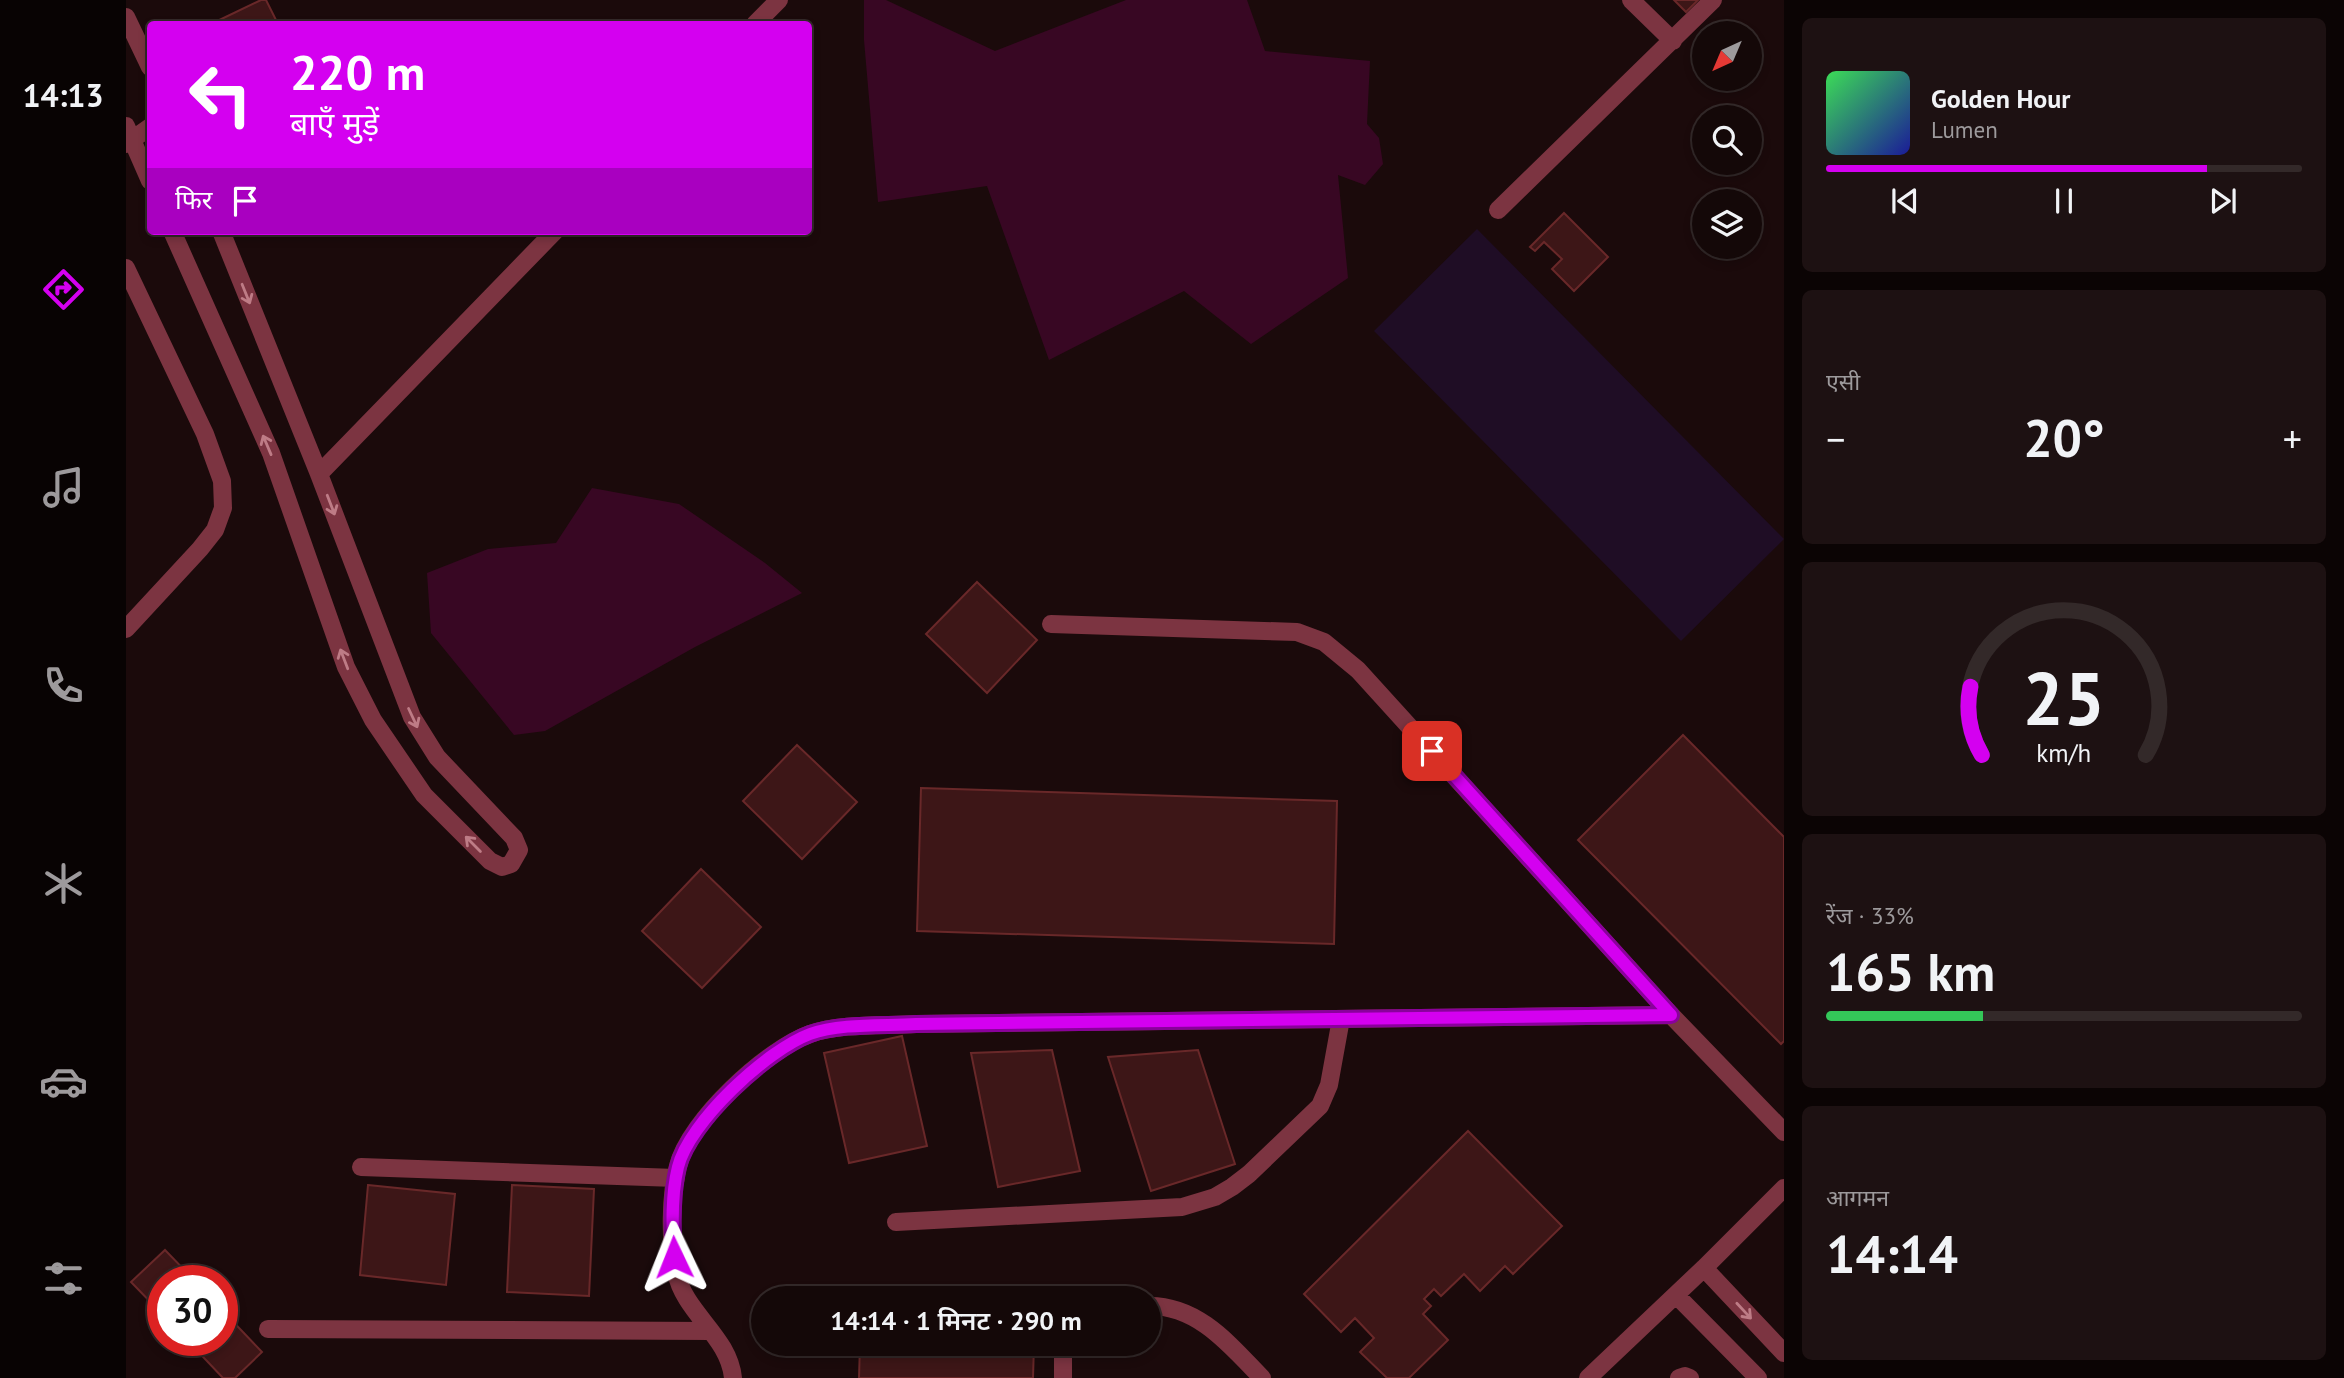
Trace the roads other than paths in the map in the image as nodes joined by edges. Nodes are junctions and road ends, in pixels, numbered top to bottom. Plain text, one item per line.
1 (779, 0) edge
2 (1631, 0) edge
3 (1713, 0) edge
4 (126, 17) edge
5 (758, 21) edge
6 (1673, 41) junction
7 (147, 61) edge
8 (147, 128) edge
9 (128, 136) edge
10 (147, 175) edge
11 (1498, 210) dead end
12 (175, 235) edge
13 (223, 235) edge
14 (551, 235) edge
15 (126, 268) edge
16 (320, 474) junction
17 (1051, 624) dead end
18 (126, 629) edge
19 (1671, 1015) junction
20 (1341, 1019) junction
21 (1784, 1132) edge
22 (361, 1167) dead end
23 (676, 1178) junction
24 (1784, 1188) edge
25 (895, 1222) dead end
26 (1704, 1268) junction
27 (1676, 1295) junction
28 (1161, 1307) edge
29 (268, 1329) dead end
30 (711, 1331) junction
31 (1784, 1353) edge
32 (1063, 1356) edge
33 (733, 1378) edge
34 (1063, 1378) edge
35 (1262, 1378) edge
36 (1588, 1378) edge
37 (1679, 1378) edge
38 (1690, 1378) edge
39 (1758, 1378) edge

1 - 5 street
2 - 6 street
3 - 6 street
4 - 7 street
6 - 11 street
8 - 9 street
9 - 10 street
16 -> 12 street
13 -> 16 street
14 - 16 street
15 - 18 street
17 - 19 street
19 - 20 street
19 - 21 street
20 - 23 street
20 - 25 street
22 - 23 street
23 - 30 street
24 - 26 street
26 - 27 street
26 -> 31 street
27 - 36 street
27 - 39 street
28 - 35 street
29 - 30 street
30 - 33 street
32 - 34 street
37 - 38 street

